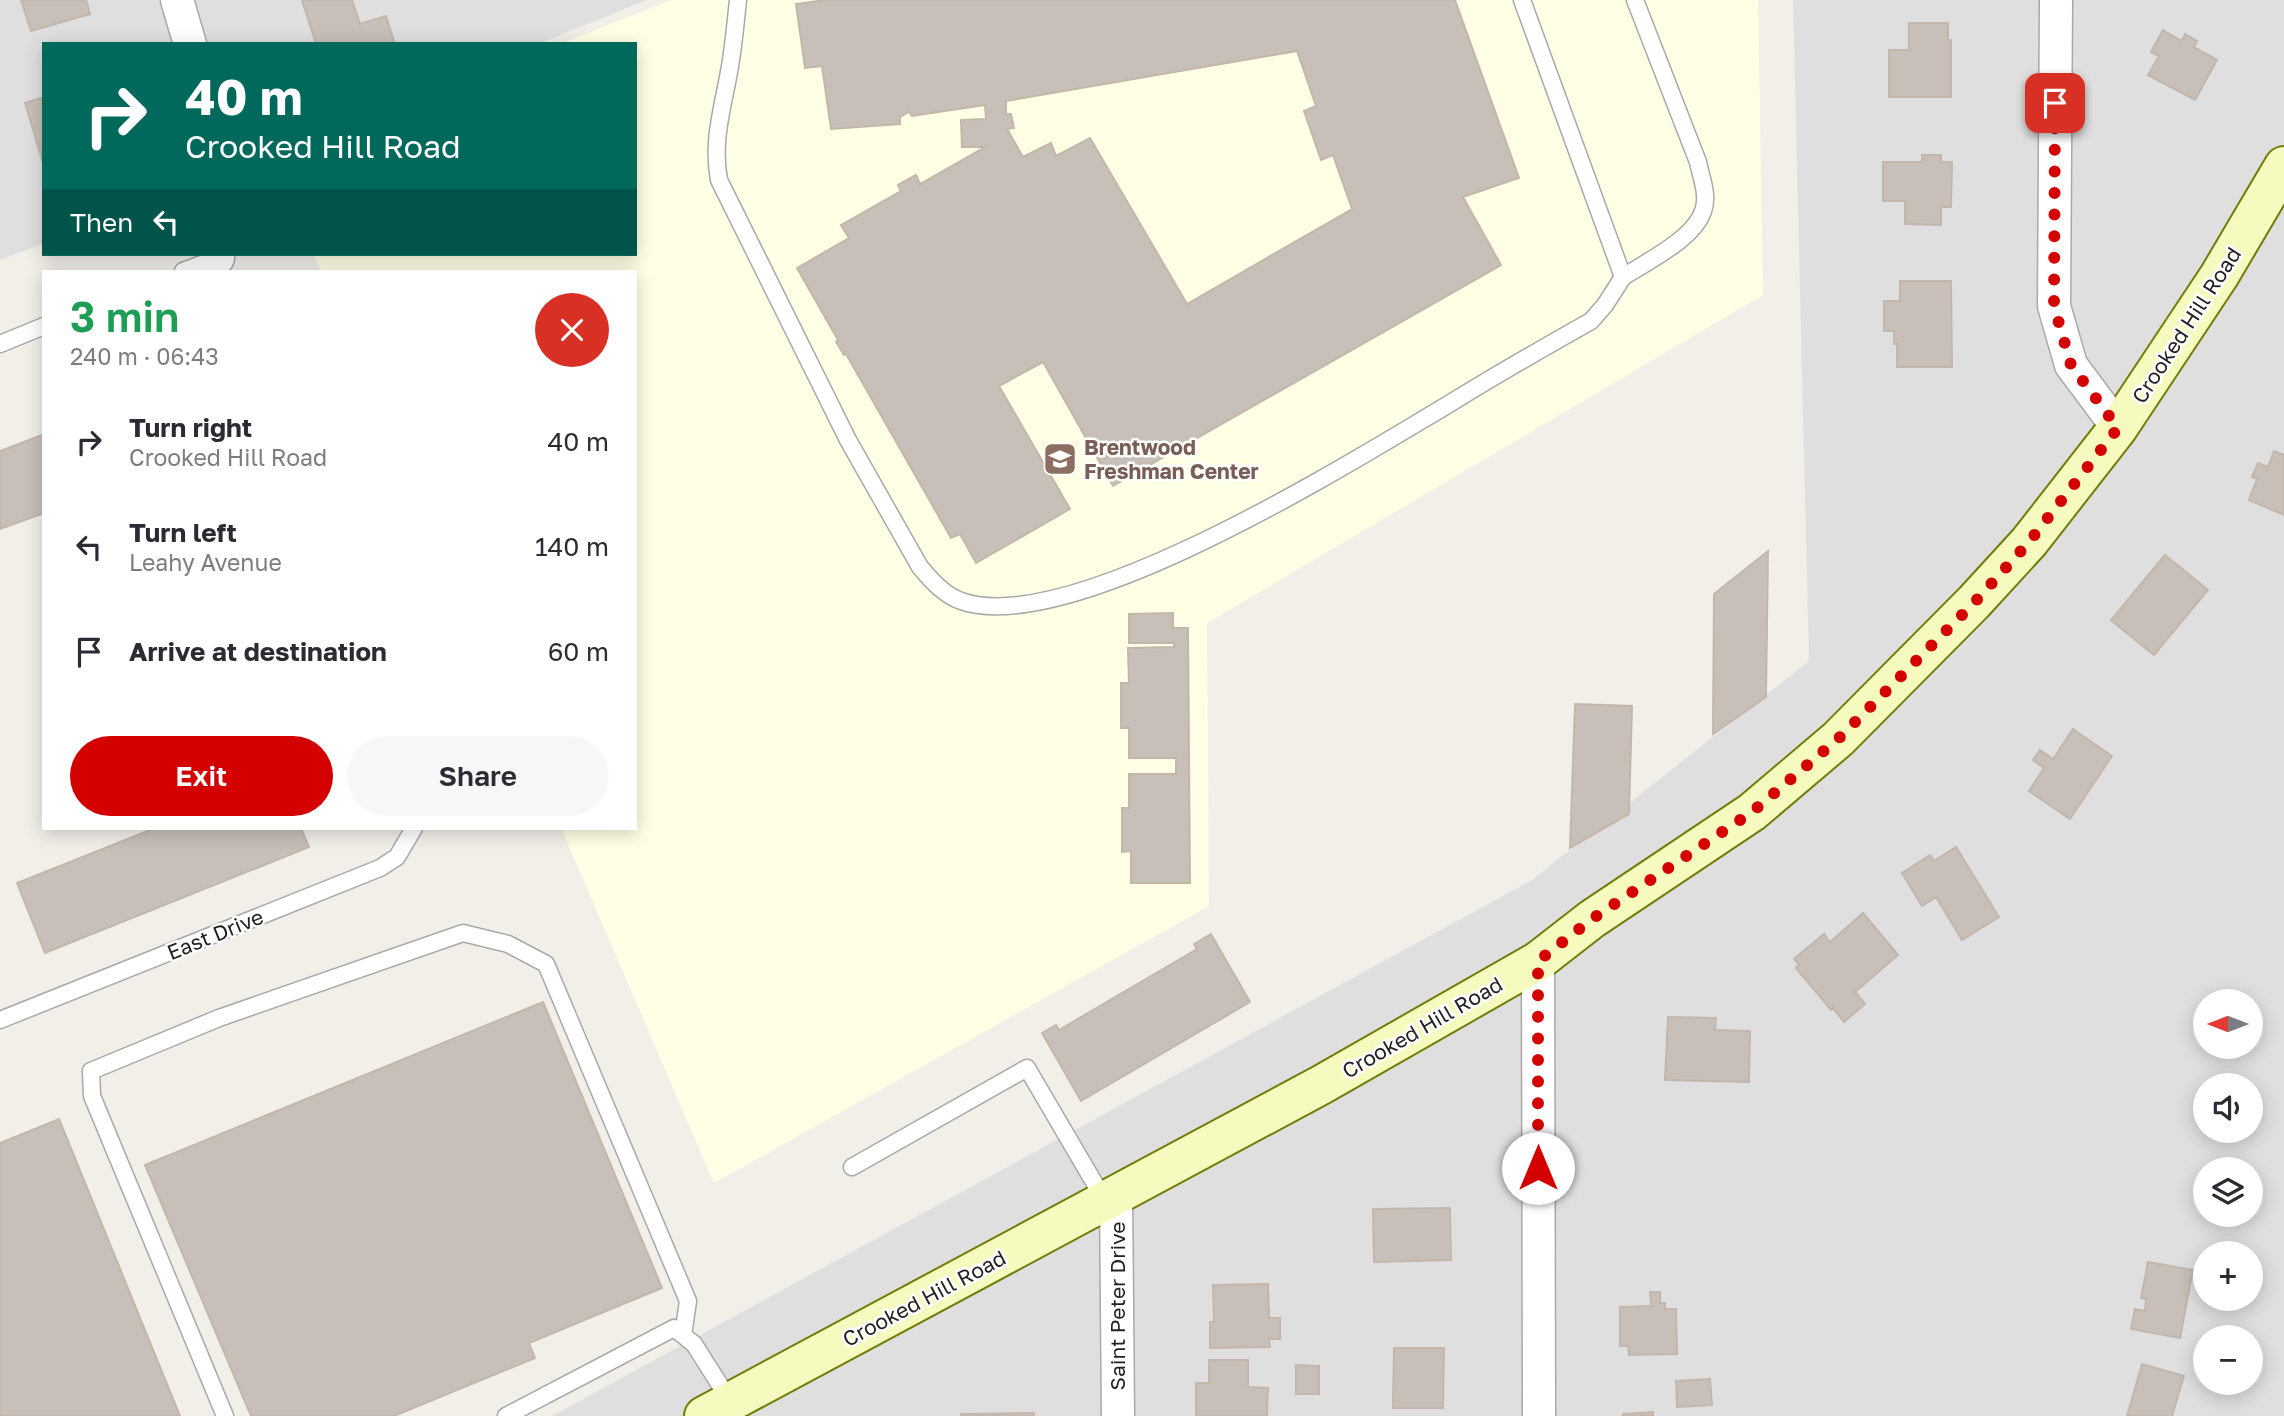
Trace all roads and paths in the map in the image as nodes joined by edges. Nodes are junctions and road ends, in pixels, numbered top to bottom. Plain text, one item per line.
1 (177, 0) edge
2 (738, 0) edge
3 (1522, 0) edge
4 (1635, 0) edge
5 (2056, 0) edge
6 (189, 42) edge
7 (2284, 166) edge
8 (219, 261) edge
9 (187, 270) edge
10 (1623, 277) junction
11 (42, 327) edge
12 (0, 344) edge
13 (2118, 428) junction
14 (413, 830) edge
15 (1538, 961) junction
16 (0, 1020) edge
17 (852, 1167) dead end
18 (1111, 1198) junction
19 (683, 1335) junction
20 (717, 1408) edge
21 (225, 1416) edge
22 (506, 1416) edge
23 (1118, 1416) edge
24 (1539, 1416) edge

1 - 6 street
2 - 10 lane
3 - 10 lane
4 - 10 lane
5 - 13 street
7 - 13 main road, Crooked Hill Road
8 - 9 lane
11 - 12 lane
13 - 15 main road, Crooked Hill Road
14 - 16 lane, East Drive
15 - 18 main road, Crooked Hill Road
15 - 24 street
17 - 18 lane
18 - 20 main road, Crooked Hill Road
18 - 23 street, Saint Peter Drive
19 - 20 lane
19 - 21 lane
19 - 22 lane

